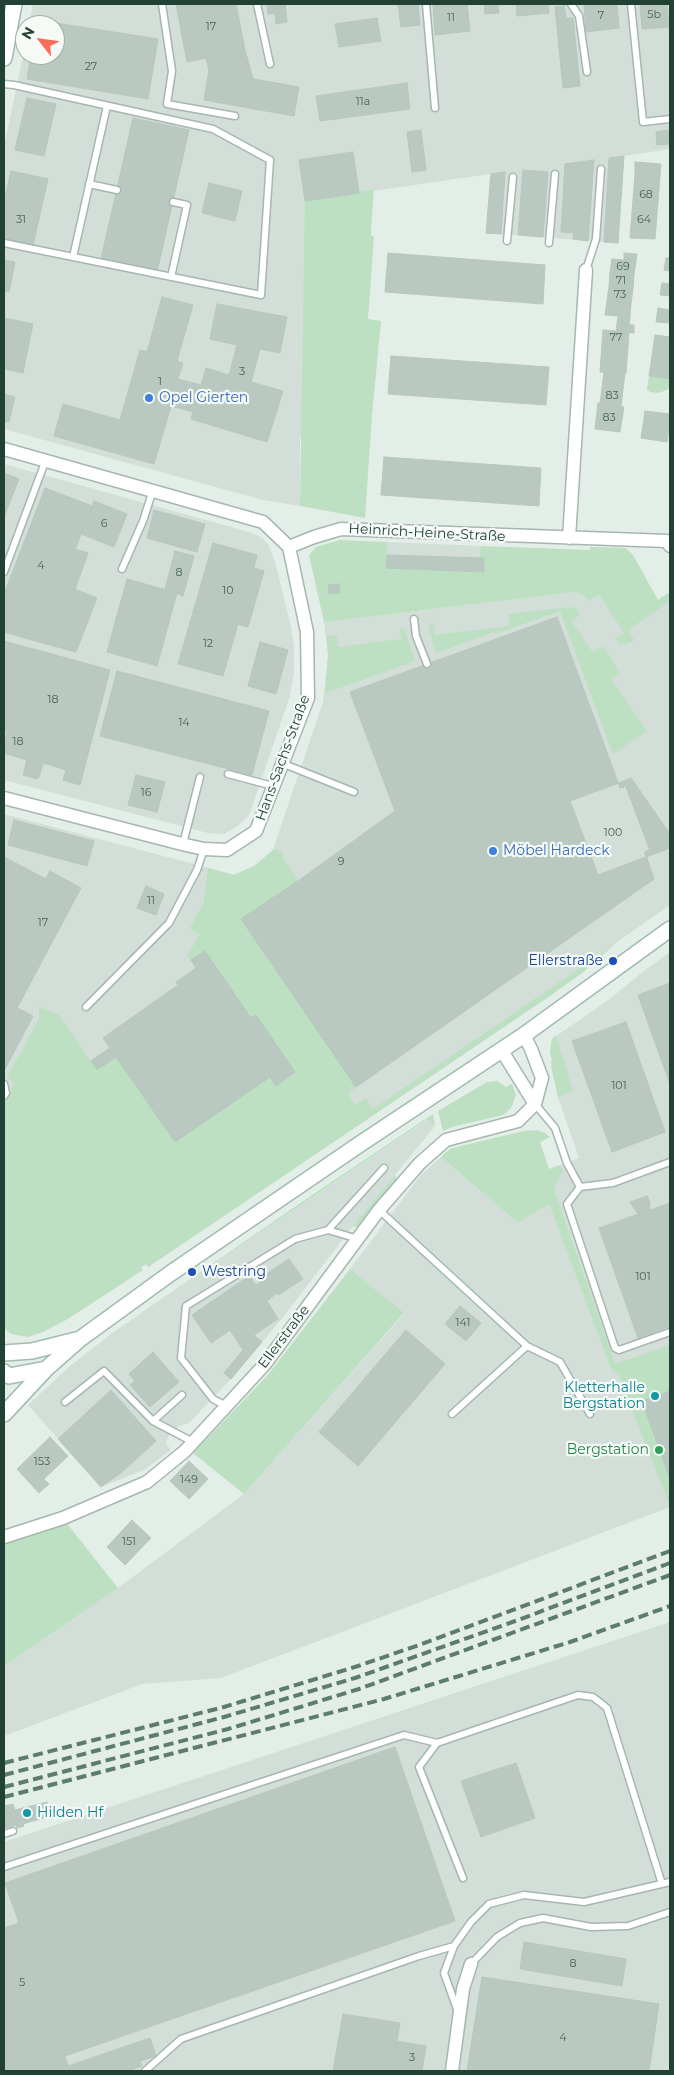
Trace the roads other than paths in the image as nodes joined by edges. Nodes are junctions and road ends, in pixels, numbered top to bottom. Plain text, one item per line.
1 (14, 4) edge
2 (162, 4) edge
3 (257, 4) edge
4 (426, 4) edge
5 (571, 4) edge
6 (631, 4) edge
7 (4, 58) edge
8 (270, 64) dead end
9 (587, 72) dead end
10 (4, 84) edge
11 (107, 106) junction
12 (435, 108) dead end
13 (235, 116) dead end
14 (670, 119) edge
15 (601, 168) dead end
16 (555, 174) dead end
17 (513, 177) dead end
18 (89, 184) junction
19 (117, 190) dead end
20 (173, 202) dead end
21 (507, 241) dead end
22 (4, 243) edge
23 (549, 243) dead end
24 (72, 257) junction
25 (586, 270) joint
26 (170, 277) junction
27 (4, 449) edge
28 (45, 462) junction
29 (153, 490) junction
30 (569, 538) junction
31 (670, 546) edge
32 (290, 547) junction
33 (122, 569) dead end
34 (4, 572) edge
35 (414, 619) dead end
36 (427, 664) dead end
37 (284, 764) junction
38 (228, 774) dead end
39 (200, 777) dead end
40 (275, 787) junction
41 (354, 792) dead end
42 (4, 798) edge
43 (183, 844) junction
44 (204, 849) junction
45 (670, 929) edge
46 (86, 1007) dead end
47 (524, 1035) junction
48 (502, 1051) junction
49 (4, 1084) edge
50 (4, 1096) edge
51 (535, 1104) junction
52 (670, 1162) edge
53 (384, 1168) dead end
54 (580, 1187) junction
55 (379, 1210) junction
56 (328, 1230) junction
57 (358, 1238) junction
58 (670, 1332) edge
59 (80, 1339) junction
60 (527, 1346) junction
61 (4, 1353) edge
62 (46, 1369) junction
63 (4, 1372) edge
64 (182, 1395) dead end
65 (65, 1402) dead end
66 (226, 1406) junction
67 (4, 1414) edge
68 (452, 1414) dead end
69 (590, 1414) dead end
70 (153, 1421) junction
71 (193, 1442) junction
72 (4, 1537) edge
73 (438, 1742) junction
74 (13, 1831) dead end
75 (4, 1834) edge
76 (4, 1867) edge
77 (463, 1878) dead end
78 (670, 1882) edge
79 (662, 1884) junction
80 (670, 1912) edge
81 (454, 1946) junction
82 (471, 1964) joint
83 (459, 2015) junction
84 (145, 2071) edge
85 (452, 2071) edge

1 - 7 main road
2 - 13 lane
3 - 8 lane
4 - 12 lane
5 - 9 lane
6 - 14 lane
10 - 11 lane
11 - 18 lane
11 - 26 lane
15 - 25 lane
16 - 23 lane
17 - 21 lane
18 - 19 lane
18 - 24 lane
20 - 26 lane
22 - 24 lane
24 - 26 lane
25 - 30 street
27 - 28 street
28 - 29 street
28 - 34 lane
29 - 32 street
29 - 33 lane
30 - 31 street, Heinrich-Heine-Straße
30 - 32 street, Heinrich-Heine-Straße
32 - 37 street, Hans-Sachs-Straße
35 - 36 lane
37 - 40 street, Hans-Sachs-Straße
37 - 41 lane
38 - 40 lane
39 - 43 lane
40 - 44 street, Hans-Sachs-Straße
42 - 43 street, Hans-Sachs-Straße
43 - 44 street, Hans-Sachs-Straße
44 - 46 lane
45 - 47 main road
47 - 48 main road
47 - 51 street, Ellerstraße
48 - 51 street
48 - 59 main road
49 - 50 lane
51 - 54 lane
51 - 55 street, Ellerstraße
52 - 54 lane
53 - 56 lane
54 - 58 lane
55 - 57 street, Ellerstraße
55 - 60 lane
56 - 57 lane
56 - 66 lane
57 - 66 street, Ellerstraße
59 - 61 main road
59 - 62 main road
60 - 68 lane
60 - 69 lane
62 - 63 main road
62 - 67 main road
64 - 70 lane
65 - 70 lane
66 - 71 street, Ellerstraße
70 - 71 lane
71 - 72 street, Ellerstraße
73 - 76 lane
73 - 77 lane
73 - 79 lane
74 - 75 lane
78 - 79 lane
79 - 81 lane
80 - 82 lane
81 - 83 lane
81 - 84 lane
82 - 83 street
83 - 85 street

